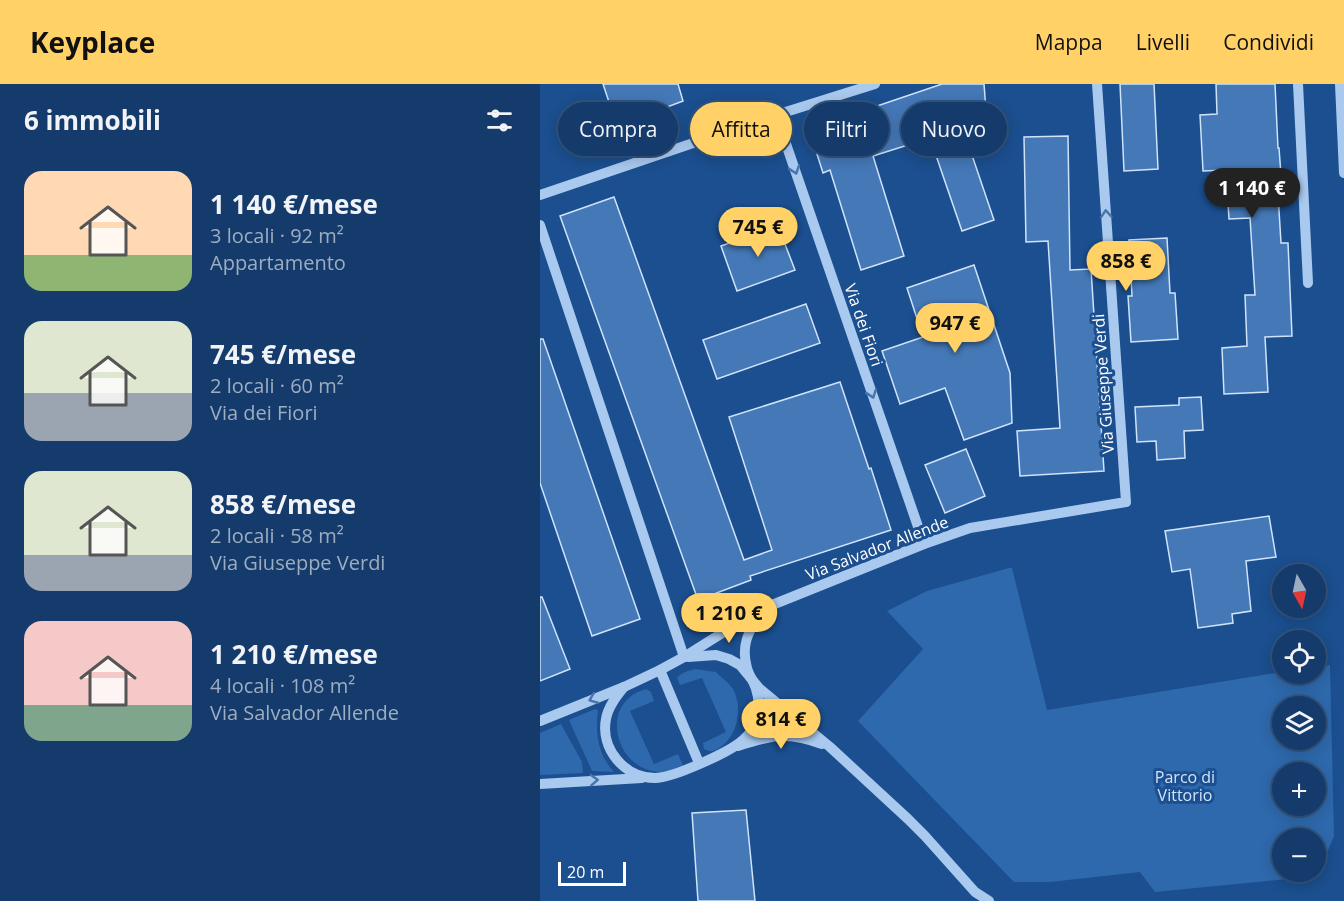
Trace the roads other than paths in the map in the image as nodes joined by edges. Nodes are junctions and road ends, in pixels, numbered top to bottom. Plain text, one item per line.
1 (875, 84) edge
2 (1097, 84) edge
3 (1298, 84) edge
4 (1340, 84) edge
5 (792, 110) edge
6 (690, 144) edge
7 (790, 156) edge
8 (1344, 173) edge
9 (540, 195) edge
10 (540, 225) edge
11 (1308, 283) dead end
12 (1126, 502) joint
13 (924, 544) junction
14 (772, 605) junction
15 (684, 657) junction
16 (660, 670) junction
17 (752, 681) junction
18 (624, 687) junction
19 (540, 721) edge
20 (830, 747) junction
21 (732, 748) junction
22 (699, 763) junction
23 (648, 777) junction
24 (540, 784) edge
25 (989, 901) edge

1 - 5 street
12 -> 2 street, Via Giuseppe Verdi
3 - 11 street
4 - 8 street
6 - 9 street
7 -> 13 street, Via dei Fiori
10 - 15 street
12 - 13 street, Via Salvador Allende
13 - 14 street, Via Salvador Allende
14 - 15 street, Via Salvador Allende
14 - 17 street
15 - 16 street, Via Salvador Allende
15 - 17 street
16 - 18 street, Via Salvador Allende
16 - 22 street
17 - 20 street
17 - 21 street
18 -> 19 street, Via Salvador Allende
18 - 23 street
20 - 21 street
20 - 25 street
21 - 22 street
22 - 23 street
24 -> 23 street

